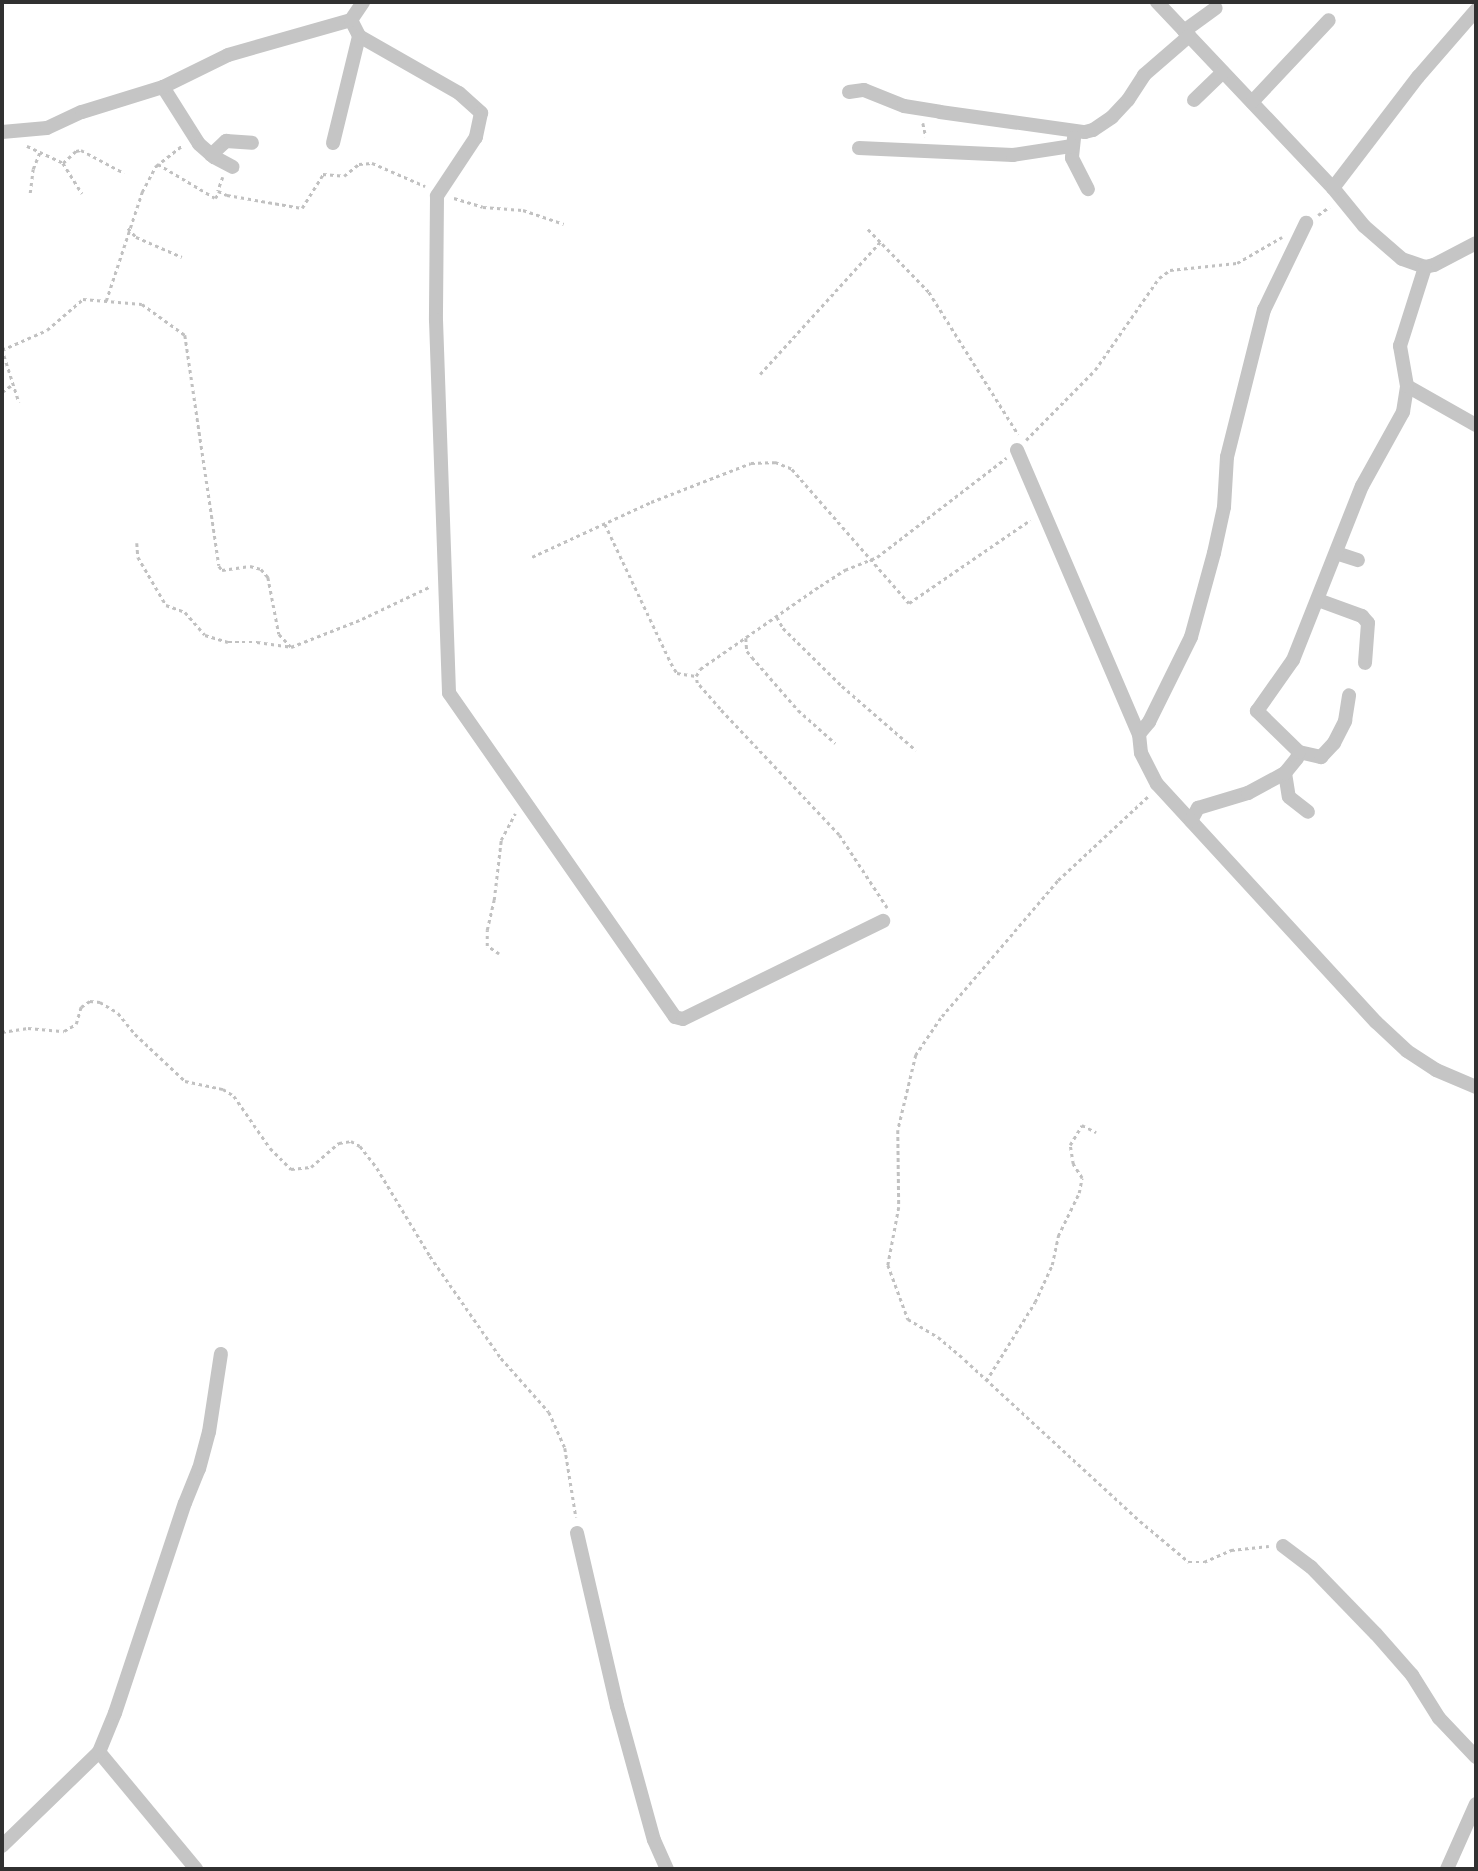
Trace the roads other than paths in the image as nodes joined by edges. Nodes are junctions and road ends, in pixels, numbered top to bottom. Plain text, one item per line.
1 (363, 2) edge
2 (1157, 2) edge
3 (1216, 8) dead end
4 (1476, 10) edge
5 (351, 20) junction
6 (1329, 20) dead end
7 (1187, 34) junction
8 (359, 36) junction
9 (1223, 72) junction
10 (163, 87) junction
11 (849, 92) dead end
12 (1194, 100) dead end
13 (1252, 102) junction
14 (1076, 130) junction
15 (3, 132) edge
16 (333, 143) dead end
17 (252, 144) dead end
18 (1072, 146) junction
19 (859, 148) dead end
20 (211, 155) junction
21 (230, 166) road end
22 (1332, 188) junction
23 (1088, 189) dead end
24 (1306, 223) road end
25 (1476, 243) edge
26 (1424, 267) junction
27 (1407, 386) junction
28 (1476, 425) edge
29 (1017, 450) road end
30 (1336, 553) junction
31 (1358, 560) dead end
32 (1318, 600) junction
33 (1365, 663) dead end
34 (1349, 695) dead end
35 (1139, 734) junction
36 (1299, 752) junction
37 (1285, 773) junction
38 (1308, 813) dead end
39 (1191, 821) junction
40 (883, 921) road end
41 (1476, 1087) edge
42 (221, 1354) dead end
43 (577, 1533) road end
44 (1283, 1546) road end
45 (99, 1752) junction
46 (1476, 1756) edge
47 (1476, 1804) edge
48 (2, 1846) edge
49 (196, 1869) edge
50 (667, 1869) edge
51 (1447, 1869) edge

1 - 5 street
2 - 7 street
3 - 7 street
4 - 22 street
5 - 8 street
5 - 10 street
6 - 13 street
7 - 9 street
7 - 14 street
8 - 16 street
8 - 40 street
9 - 12 street
9 - 13 street
10 - 15 street
10 - 20 street
11 - 14 street
13 - 22 street
14 - 18 street
17 - 20 street
18 - 19 street
18 - 23 street
20 - 21 street
22 - 26 street
24 - 35 street
25 - 26 street
26 - 27 street
27 - 28 street
27 - 30 street
29 - 35 street
30 - 31 street
30 - 32 street
32 - 33 street
32 - 36 street
34 - 36 street
35 - 39 street
36 - 37 street
37 - 38 street
37 - 39 street
39 - 41 street
42 - 45 street
43 - 50 street
44 - 46 street
45 - 48 street
45 - 49 street
47 - 51 street

